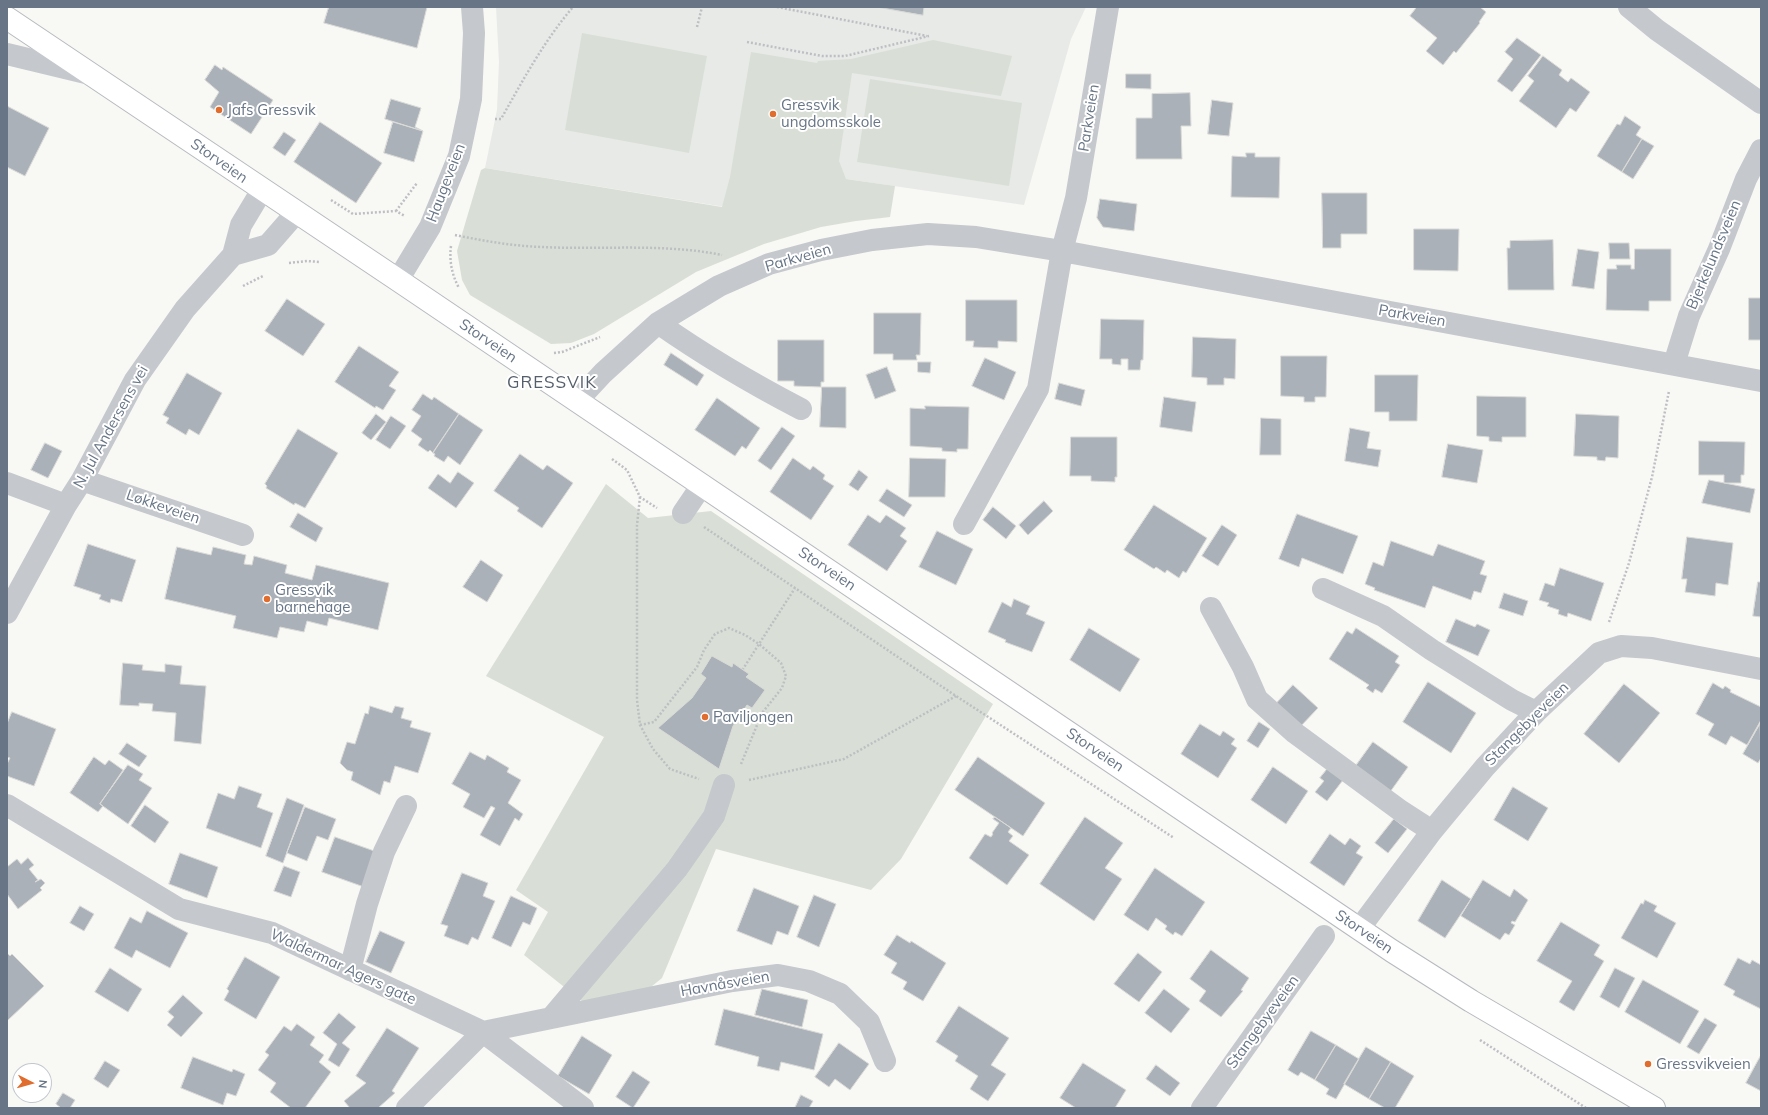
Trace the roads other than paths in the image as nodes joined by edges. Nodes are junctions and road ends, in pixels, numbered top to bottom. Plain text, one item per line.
1 (472, 7) edge
2 (1108, 7) edge
3 (1629, 7) edge
4 (7, 18) edge
5 (7, 54) edge
6 (90, 74) junction
7 (1761, 103) edge
8 (1761, 150) edge
9 (262, 190) junction
10 (296, 213) junction
11 (1062, 252) junction
12 (234, 255) junction
13 (398, 280) junction
14 (658, 323) junction
15 (1674, 364) junction
16 (1761, 381) edge
17 (577, 401) junction
18 (801, 409) dead end
19 (82, 480) junction
20 (7, 483) edge
21 (702, 485) junction
22 (66, 505) junction
23 (683, 513) road end
24 (964, 524) dead end
25 (243, 535) dead end
26 (1323, 589) dead end
27 (1211, 608) dead end
28 (7, 613) edge
29 (1761, 669) edge
30 (1536, 712) junction
31 (732, 784) road end
32 (7, 805) edge
33 (406, 806) dead end
34 (1432, 831) junction
35 (1359, 928) junction
36 (1324, 936) dead end
37 (350, 970) junction
38 (551, 1018) junction
39 (483, 1032) junction
40 (885, 1061) dead end
41 (407, 1108) edge
42 (583, 1108) edge
43 (1202, 1108) edge
44 (1654, 1108) edge

1 - 13 street, Haugeveien
2 - 11 street, Parkveien
3 - 7 street
4 - 6 main road, Storveien
5 - 6 street
6 - 9 main road, Storveien
8 - 15 street, Bjerkelundsveien
9 - 10 main road, Storveien
9 - 12 street, N. Jul Andersens vei
10 - 12 street
10 - 13 main road, Storveien
11 - 14 street, Parkveien
11 - 15 street, Parkveien
11 - 24 street, Parkveien
12 - 19 street, N. Jul Andersens vei
13 - 17 main road, Storveien
14 - 17 street, Parkveien
14 - 18 street
15 - 16 street, Parkveien
17 - 21 main road, Storveien
19 - 22 street, N. Jul Andersens vei
19 - 25 street, Løkkeveien
20 - 22 street
21 - 23 street
21 - 35 main road, Storveien
22 - 28 street, N. Jul Andersens vei
26 - 30 street
27 - 34 street
29 - 30 street, Stangebyeveien
30 - 34 street, Stangebyeveien
31 - 38 street
32 - 37 street, Waldermar Agers gate
33 - 37 street
34 - 35 street, Stangebyeveien
35 - 44 main road, Storveien
36 - 43 street, Stangebyeveien
37 - 39 street, Waldermar Agers gate
38 - 39 street, Havnåsveien
38 - 40 street, Havnåsveien
39 - 41 street
39 - 42 street, Waldermar Agers gate

